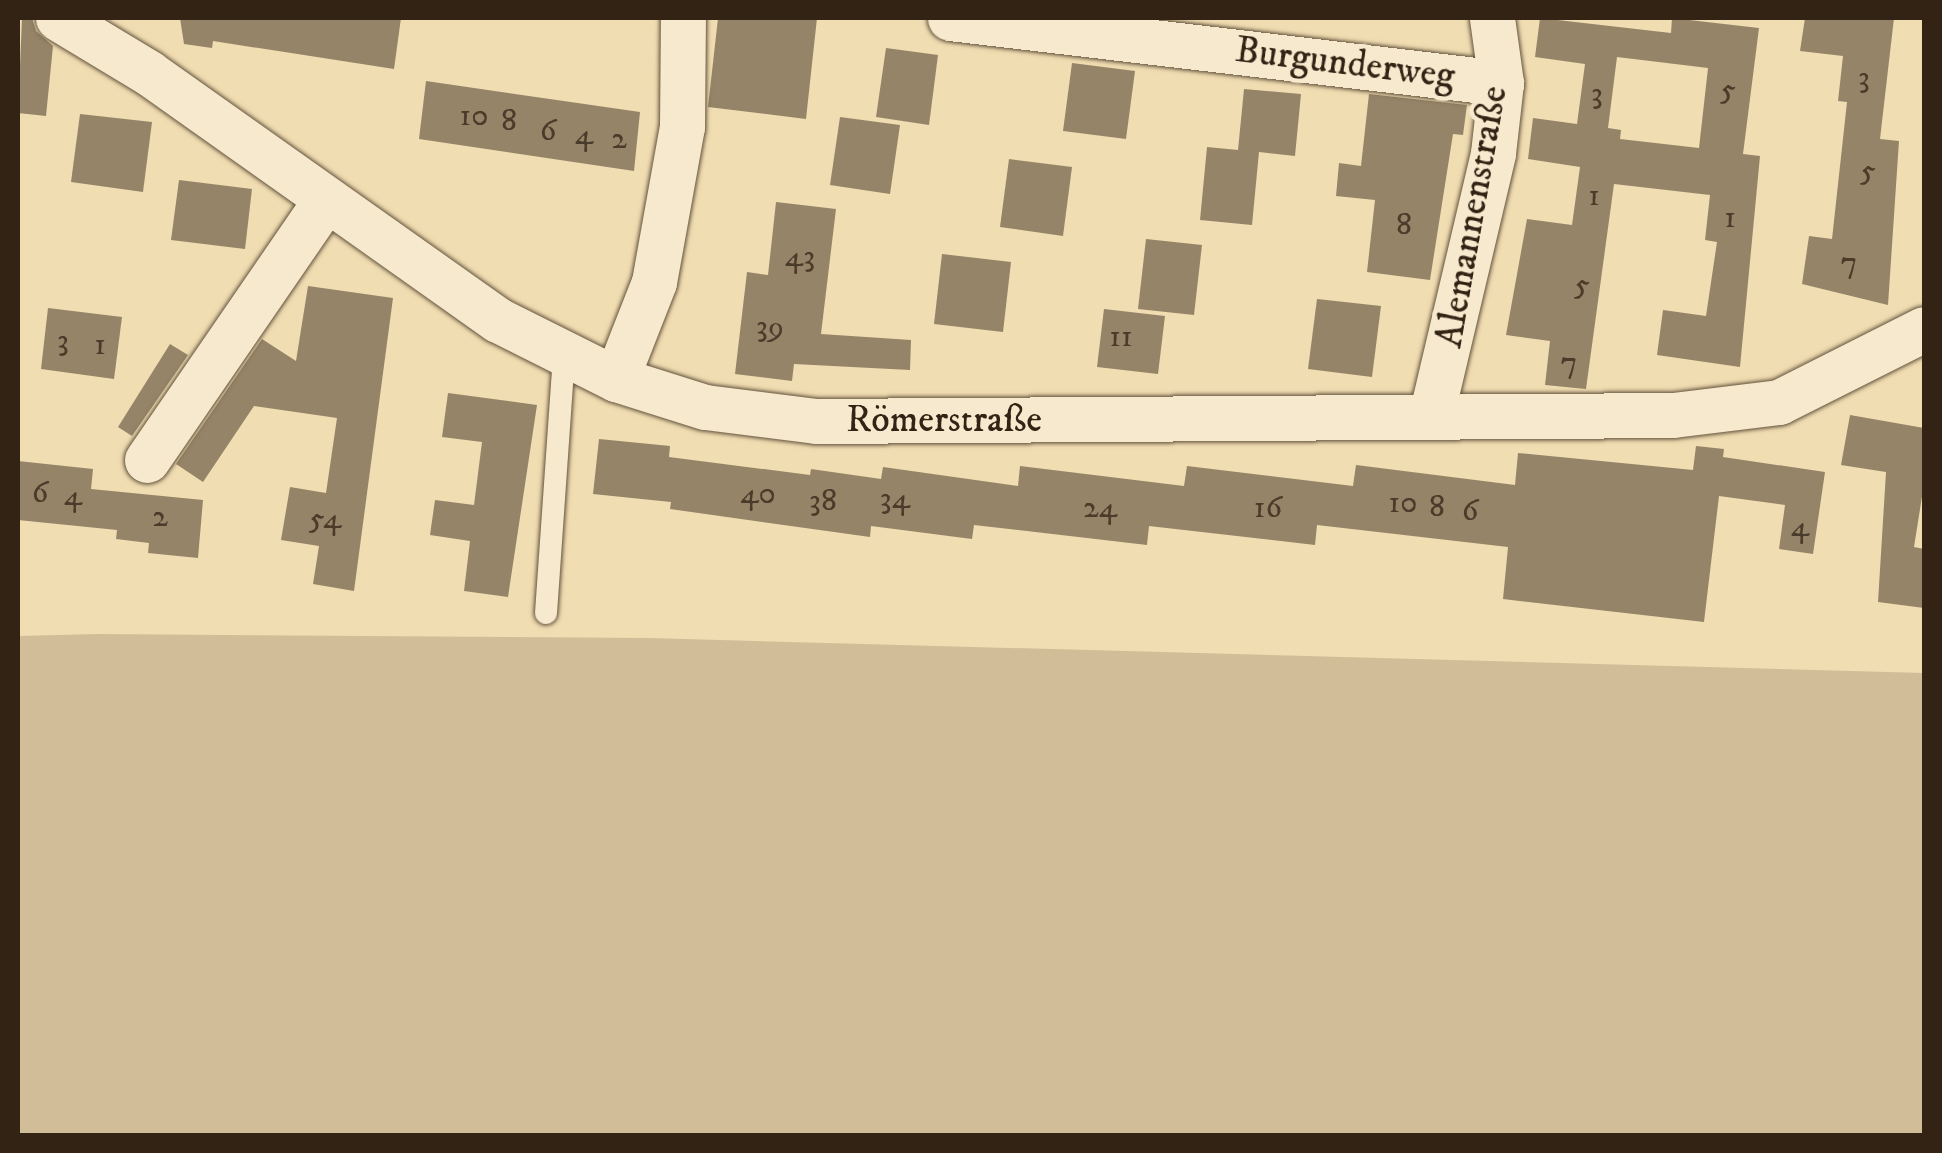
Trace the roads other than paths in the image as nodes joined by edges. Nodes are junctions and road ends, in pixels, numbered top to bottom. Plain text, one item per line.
1 (58, 18) edge
2 (683, 18) edge
3 (950, 18) edge
4 (1492, 18) edge
5 (1501, 83) junction
6 (326, 200) junction
7 (1924, 329) edge
8 (564, 357) junction
9 (616, 379) junction
10 (1431, 416) junction
11 (147, 460) dead end
12 (546, 613) dead end

1 - 6 street, Römerstraße
2 - 9 street
3 - 5 street, Burgunderweg
4 - 5 street, Alemannenstraße
5 - 10 street, Alemannenstraße
6 - 8 street, Römerstraße
6 - 11 street
7 - 10 street, Römerstraße
8 - 9 street, Römerstraße
8 - 12 lane
9 - 10 street, Römerstraße

